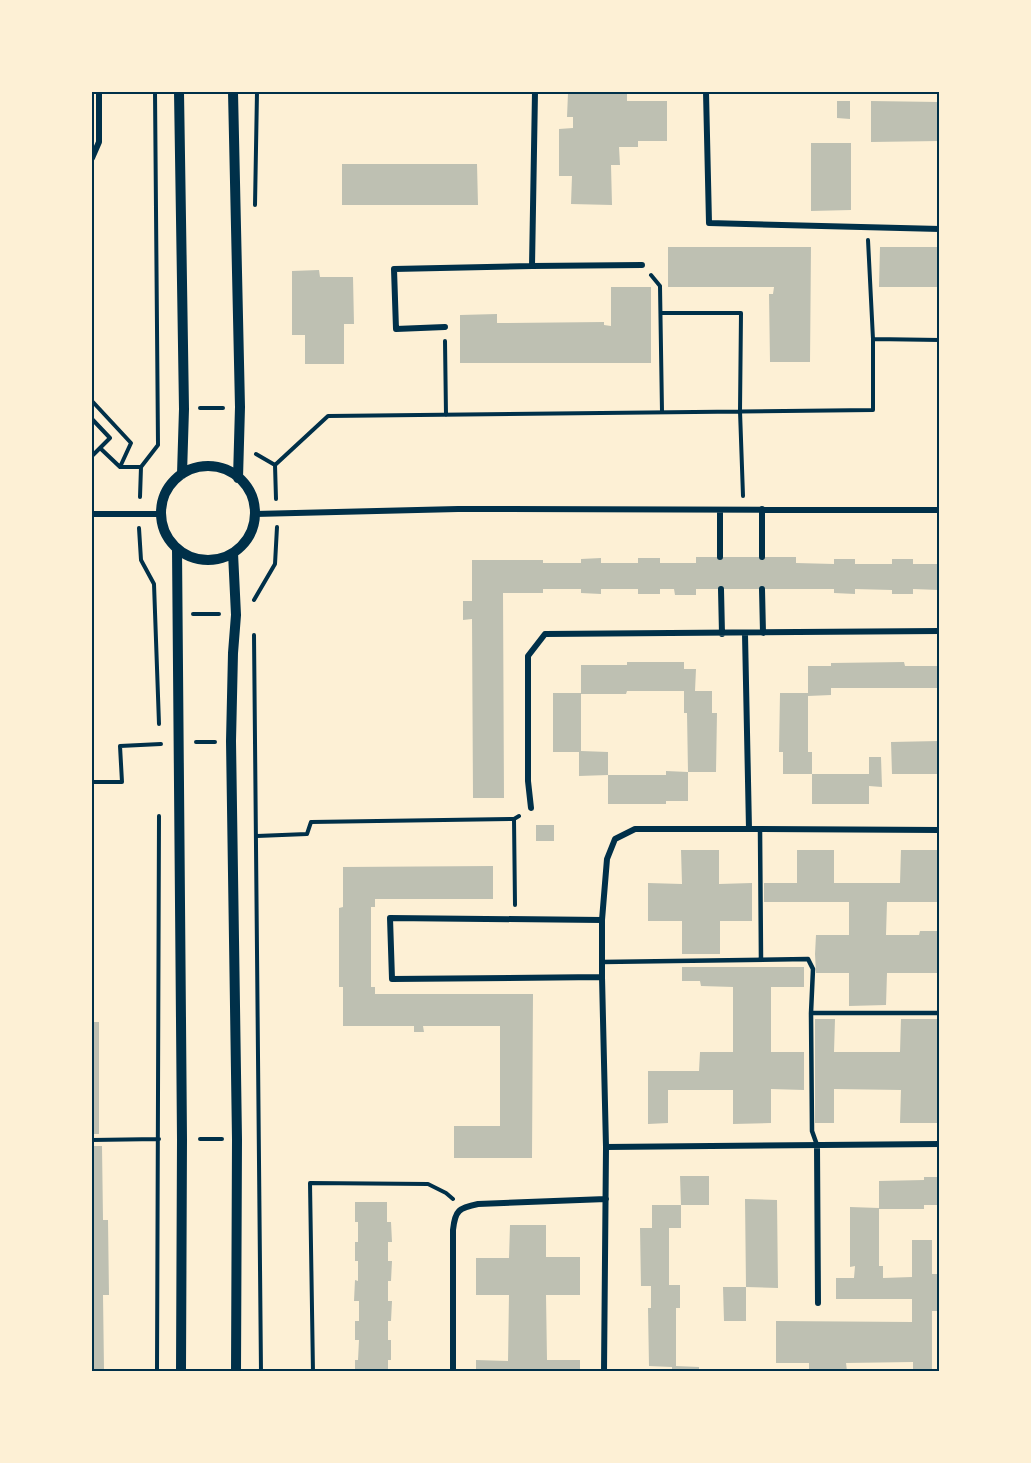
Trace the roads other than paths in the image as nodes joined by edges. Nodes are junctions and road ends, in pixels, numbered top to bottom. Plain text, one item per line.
1 (99, 92) edge
2 (179, 92) edge
3 (233, 92) edge
4 (535, 92) edge
5 (706, 92) edge
6 (92, 158) edge
7 (939, 230) edge
8 (642, 265) road end
9 (532, 266) junction
10 (445, 327) road end
11 (182, 474) junction
12 (238, 477) junction
13 (762, 509) junction
14 (720, 510) junction
15 (939, 510) edge
16 (92, 514) edge
17 (160, 514) junction
18 (255, 514) junction
19 (177, 549) junction
20 (233, 553) junction
21 (720, 557) dead end
22 (762, 557) dead end
23 (721, 589) dead end
24 (762, 589) dead end
25 (939, 631) edge
26 (763, 633) junction
27 (722, 634) junction
28 (745, 634) junction
29 (531, 808) road end
30 (749, 829) junction
31 (759, 829) junction
32 (939, 830) edge
33 (602, 920) junction
34 (761, 960) junction
35 (602, 962) junction
36 (602, 977) junction
37 (811, 1013) junction
38 (939, 1013) edge
39 (939, 1144) edge
40 (817, 1145) junction
41 (606, 1146) junction
42 (606, 1199) junction
43 (818, 1303) dead end
44 (181, 1371) edge
45 (236, 1371) edge
46 (453, 1371) edge
47 (604, 1371) edge

1 - 6 street
2 - 11 street
3 - 12 street
4 - 9 street
5 - 7 street
8 - 9 street
9 - 10 street
11 - 12 street
11 - 17 street
12 - 18 street
13 - 14 street
13 - 15 street
13 - 22 street
14 - 18 street
14 - 21 street
16 - 17 street
17 - 19 street
18 - 20 street
19 - 20 street
19 - 44 street
20 - 45 street
23 - 27 street
24 - 26 street
25 - 26 street
26 - 28 street
27 - 28 street
27 - 29 street
28 - 30 street
30 - 31 street
30 - 33 street
31 - 32 street
31 - 34 lane
33 - 35 street
33 - 36 street
34 - 35 lane
34 - 37 lane
35 - 36 street
36 - 41 street
37 - 38 lane
37 - 40 lane
39 - 40 street
40 - 41 street
40 - 43 street
41 - 42 street
42 - 46 street
42 - 47 street

